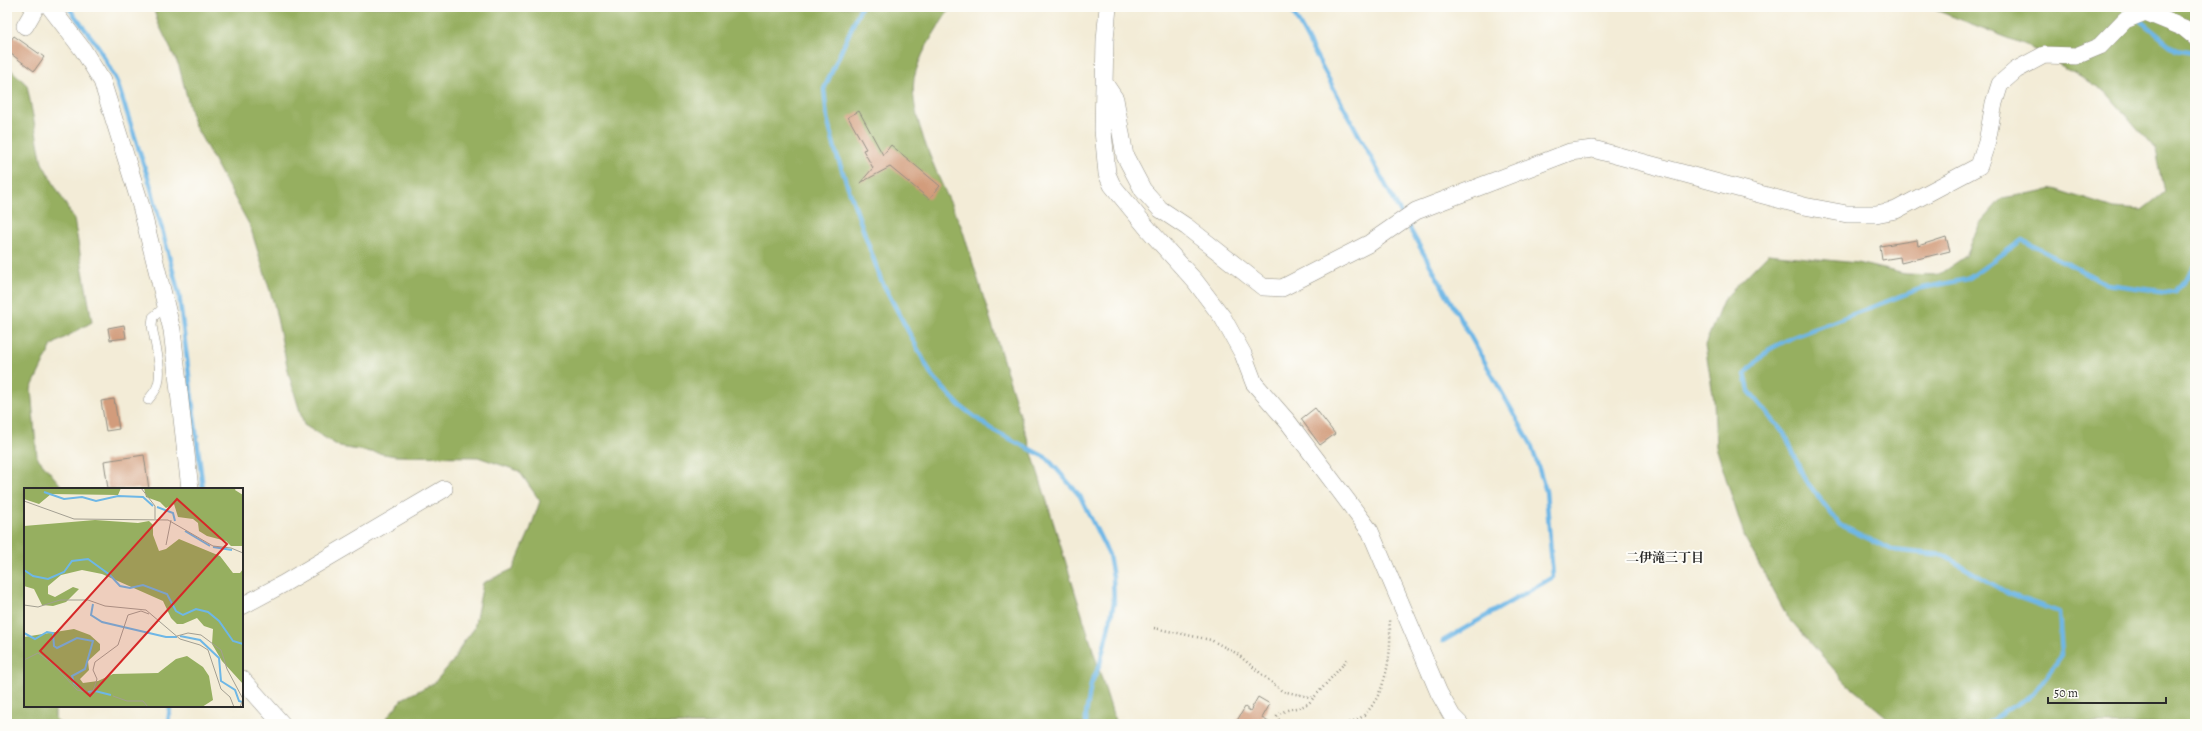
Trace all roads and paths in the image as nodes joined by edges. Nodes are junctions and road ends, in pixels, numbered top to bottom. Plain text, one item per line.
1 (36, 7) edge
2 (50, 7) edge
3 (1108, 7) edge
4 (25, 26) dead end
5 (2195, 37) edge
6 (1105, 84) junction
7 (166, 306) junction
8 (148, 400) dead end
9 (190, 488) edge
10 (444, 489) dead end
11 (243, 605) edge
12 (1388, 613) dead end
13 (1154, 628) dead end
14 (1348, 659) dead end
15 (243, 680) edge
16 (1314, 698) junction
17 (282, 724) edge
18 (1285, 724) edge
19 (1346, 724) edge
20 (1460, 724) edge

1 - 4 street
2 - 7 street
3 - 6 street
5 - 6 street
6 - 20 street
7 - 8 lane
7 - 9 street
10 - 11 street
12 - 19 path
13 - 16 path
14 - 16 path
15 - 17 street
16 - 18 path

